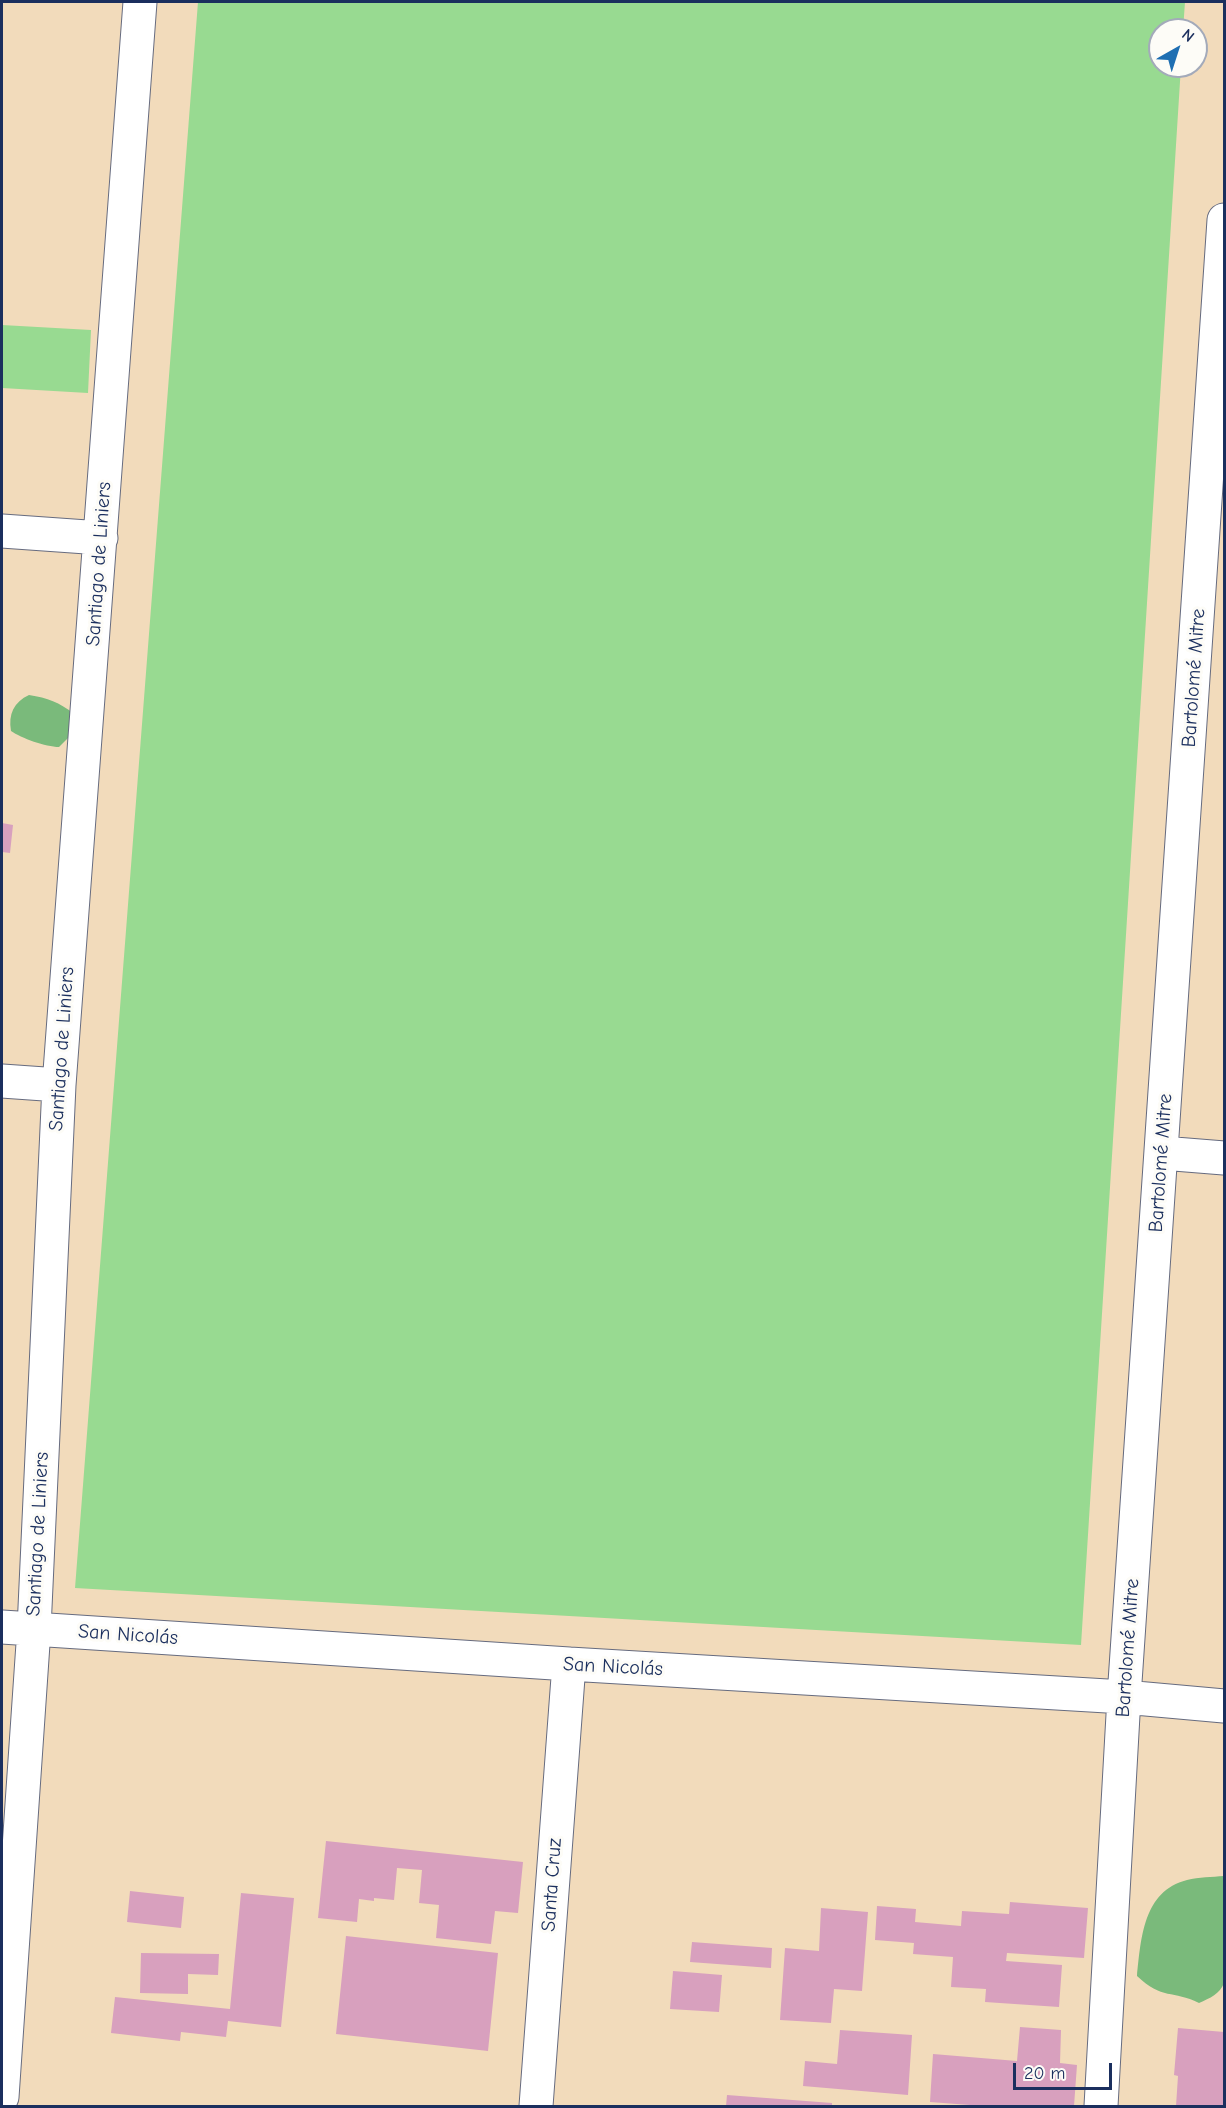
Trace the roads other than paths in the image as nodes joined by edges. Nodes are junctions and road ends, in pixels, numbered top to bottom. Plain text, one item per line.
1 (140, 2) edge
2 (1224, 220) edge
3 (2, 531) edge
4 (101, 538) junction
5 (1212, 610) edge
6 (2, 1081) edge
7 (58, 1085) junction
8 (1162, 1153) junction
9 (1224, 1158) edge
10 (2, 1627) edge
11 (34, 1629) junction
12 (569, 1664) junction
13 (1124, 1697) junction
14 (1224, 1706) edge
15 (2, 2097) edge
16 (536, 2106) edge
17 (1101, 2106) edge

1 - 4 street, Santiago de Liniers
2 - 5 street, Bartolomé Mitre
3 - 4 street
4 - 7 street, Santiago de Liniers
5 - 8 street, Bartolomé Mitre
6 - 7 street
7 - 11 street, Santiago de Liniers
8 - 9 street
8 - 13 street, Bartolomé Mitre
10 - 11 street, San Nicolás
11 - 12 street, San Nicolás
11 - 15 street, Santiago de Liniers
12 - 13 street, San Nicolás
12 - 16 street, Santa Cruz
13 - 14 street, San Nicolás
13 - 17 street, Bartolomé Mitre

